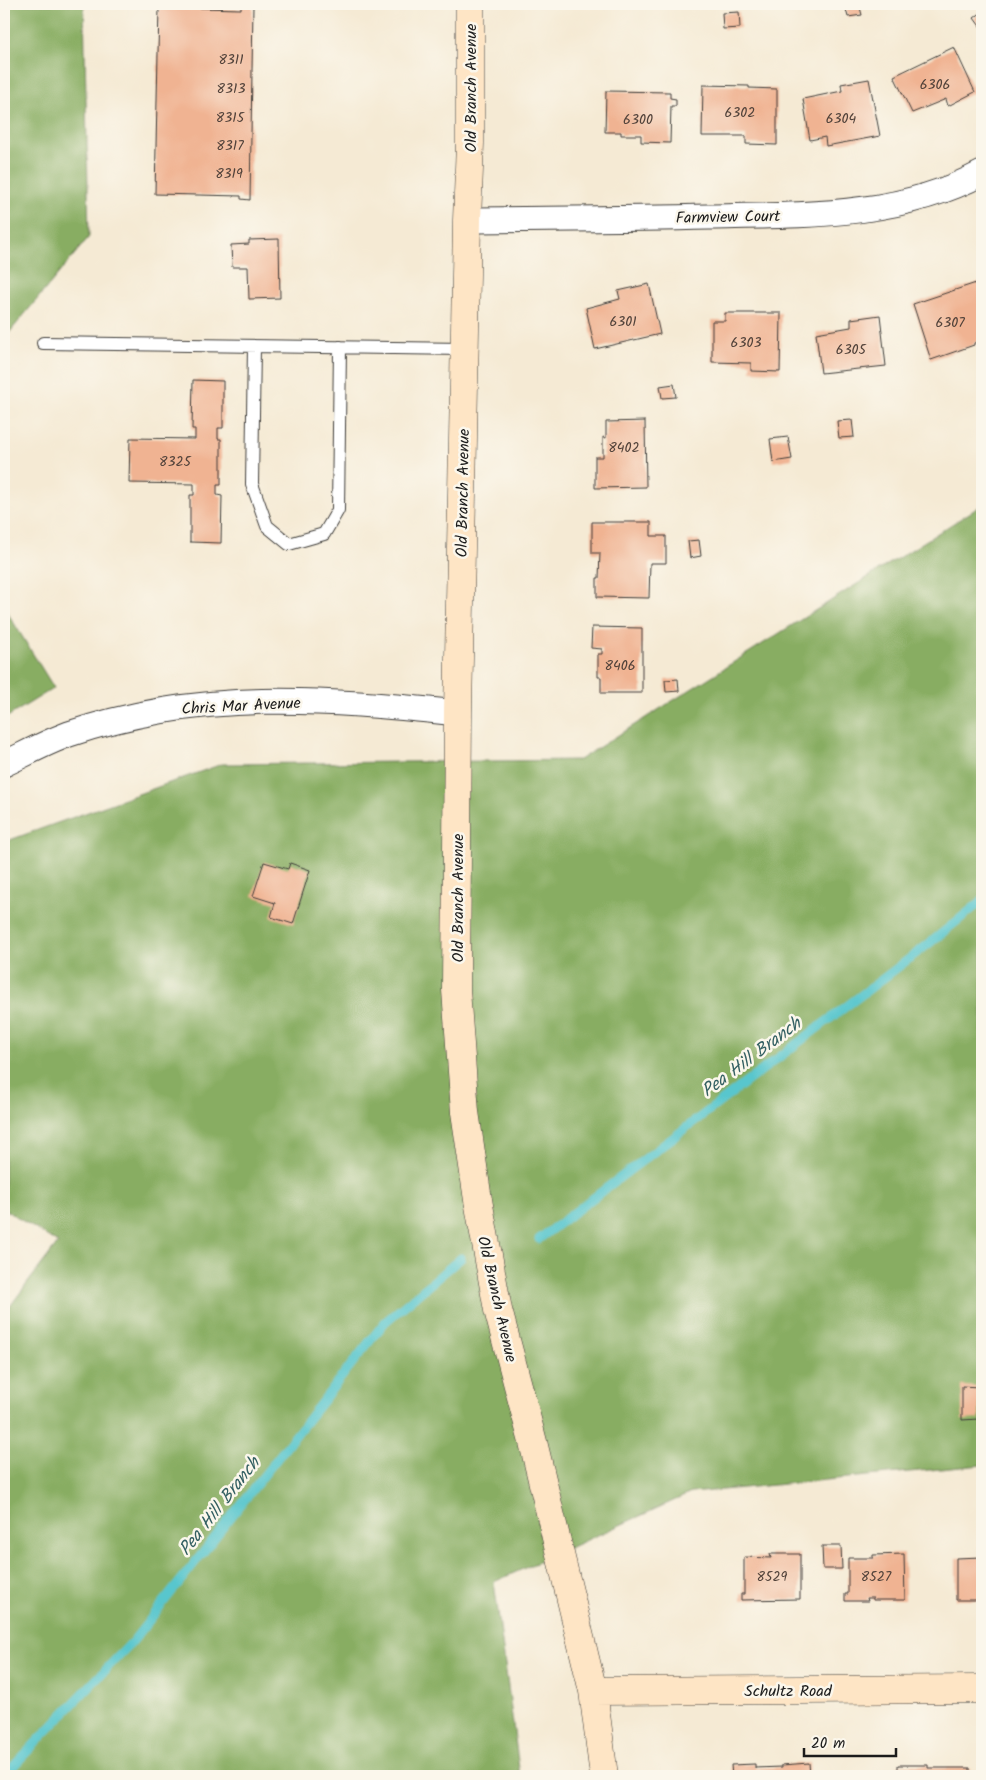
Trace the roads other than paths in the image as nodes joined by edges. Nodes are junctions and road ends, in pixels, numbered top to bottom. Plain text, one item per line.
1 (470, 4) edge
2 (982, 173) edge
3 (467, 220) junction
4 (43, 343) dead end
5 (254, 346) junction
6 (340, 347) junction
7 (465, 349) junction
8 (458, 713) junction
9 (4, 764) edge
10 (982, 1689) edge
11 (593, 1691) junction
12 (604, 1776) edge

1 - 3 main road, Old Branch Avenue
2 - 3 street, Farmview Court
3 - 7 main road, Old Branch Avenue
4 - 5 lane
5 - 6 lane
5 - 6 lane
6 - 7 lane
7 - 8 main road, Old Branch Avenue
8 - 9 street, Chris Mar Avenue
8 - 11 main road, Old Branch Avenue
10 - 11 main road, Schultz Road
11 - 12 main road, Old Branch Avenue

